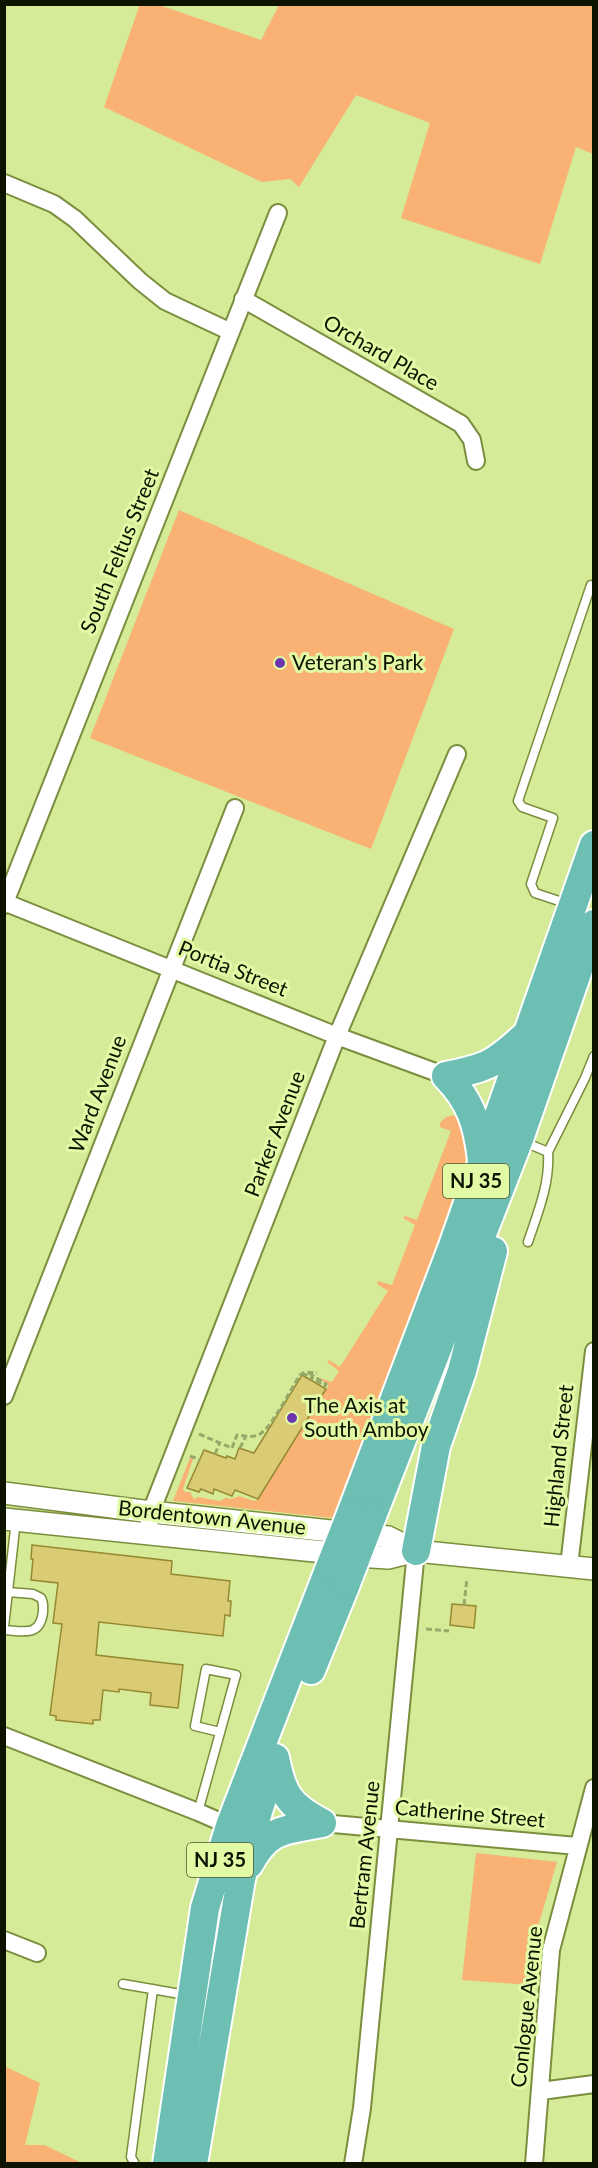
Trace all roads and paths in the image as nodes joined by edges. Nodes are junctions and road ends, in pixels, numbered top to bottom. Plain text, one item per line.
1 (4, 183) edge
2 (278, 213) dead end
3 (243, 299) junction
4 (231, 332) junction
5 (476, 461) dead end
6 (594, 586) edge
7 (457, 754) dead end
8 (235, 808) dead end
9 (594, 845) edge
10 (5, 903) edge
11 (571, 905) junction
12 (594, 924) edge
13 (172, 968) junction
14 (528, 1034) junction
15 (337, 1036) junction
16 (594, 1056) edge
17 (446, 1076) junction
18 (519, 1139) junction
19 (548, 1152) junction
20 (482, 1162) junction
21 (528, 1242) dead end
22 (594, 1351) edge
23 (302, 1372) junction
24 (308, 1372) junction
25 (317, 1372) dead end
26 (4, 1396) edge
27 (198, 1433) dead end
28 (246, 1436) junction
29 (220, 1442) junction
30 (240, 1448) dead end
31 (215, 1454) dead end
32 (189, 1455) dead end
33 (200, 1460) dead end
34 (4, 1493) edge
35 (151, 1512) junction
36 (362, 1515) junction
37 (10, 1520) edge
38 (273, 1526) junction
39 (147, 1535) junction
40 (265, 1546) junction
41 (416, 1551) junction
42 (8, 1559) edge
43 (569, 1566) junction
44 (594, 1569) edge
45 (337, 1578) junction
46 (467, 1578) dead end
47 (8, 1592) junction
48 (464, 1605) dead end
49 (4, 1628) edge
50 (426, 1629) dead end
51 (449, 1632) dead end
52 (220, 1732) junction
53 (4, 1736) edge
54 (275, 1758) junction
55 (594, 1788) edge
56 (198, 1812) junction
57 (322, 1823) junction
58 (230, 1826) junction
59 (390, 1830) junction
60 (577, 1846) junction
61 (240, 1880) junction
62 (4, 1940) edge
63 (37, 1953) dead end
64 (123, 1984) dead end
65 (153, 1989) junction
66 (193, 1996) junction
67 (594, 2084) edge
68 (541, 2091) junction
69 (135, 2163) edge
70 (167, 2163) edge
71 (193, 2163) edge
72 (353, 2163) edge
73 (534, 2163) edge

1 - 4 street
2 - 3 street, South Feltus Street
3 - 4 street, South Feltus Street
3 - 5 street, Orchard Place
4 - 10 street, South Feltus Street
6 - 11 lane
7 - 15 street, Parker Avenue
8 - 13 street, Ward Avenue
9 - 11 highway, NJ 35
10 - 13 street, Portia Street
11 - 14 highway, NJ 35
12 - 18 highway, NJ 35
13 - 15 street, Portia Street
13 - 26 street, Ward Avenue
14 - 17 highway
14 - 20 highway, NJ 35
15 - 17 street, Portia Street
15 - 35 street, Parker Avenue
16 - 19 lane
17 - 20 highway
18 - 19 lane
18 - 36 highway, NJ 35
18 - 41 highway
19 - 21 lane
20 - 36 highway, NJ 35
22 - 43 street, Highland Street
23 - 24 path
23 - 24 path
23 - 28 path
24 - 25 path
27 - 29 path
28 - 29 path
28 - 30 path
29 - 31 path
32 - 33 path
34 - 35 street, Bordentown Avenue
35 - 38 street, Bordentown Avenue
35 - 39 street, Parker Avenue
36 - 45 highway, NJ 35, bridge
37 - 39 street, Bordentown Avenue
37 - 42 lane
38 - 40 street
38 - 41 street, Bordentown Avenue
39 - 40 street, Bordentown Avenue
40 - 41 street, Bordentown Avenue
41 - 43 street, Bordentown Avenue
41 - 59 street, Bertram Avenue
42 - 47 lane
43 - 44 street, Bordentown Avenue
45 - 54 highway, NJ 35
45 - 58 highway, NJ 35
46 - 48 path
47 - 49 lane
47 - 49 lane
50 - 51 path
52 - 52 lane
52 - 56 lane
53 - 56 street
54 - 57 highway
54 - 61 highway, NJ 35
55 - 60 street, Conlogue Avenue
56 - 58 street
57 - 59 street, Catherine Street
57 - 61 highway
58 - 66 highway, NJ 35
59 - 60 street, Catherine Street
59 - 72 street, Bertram Avenue
60 - 68 street, Conlogue Avenue
61 - 71 highway, NJ 35
62 - 63 street
64 - 65 lane
65 - 66 lane
65 - 69 lane
66 - 70 highway, NJ 35
67 - 68 street
68 - 73 street, Conlogue Avenue

